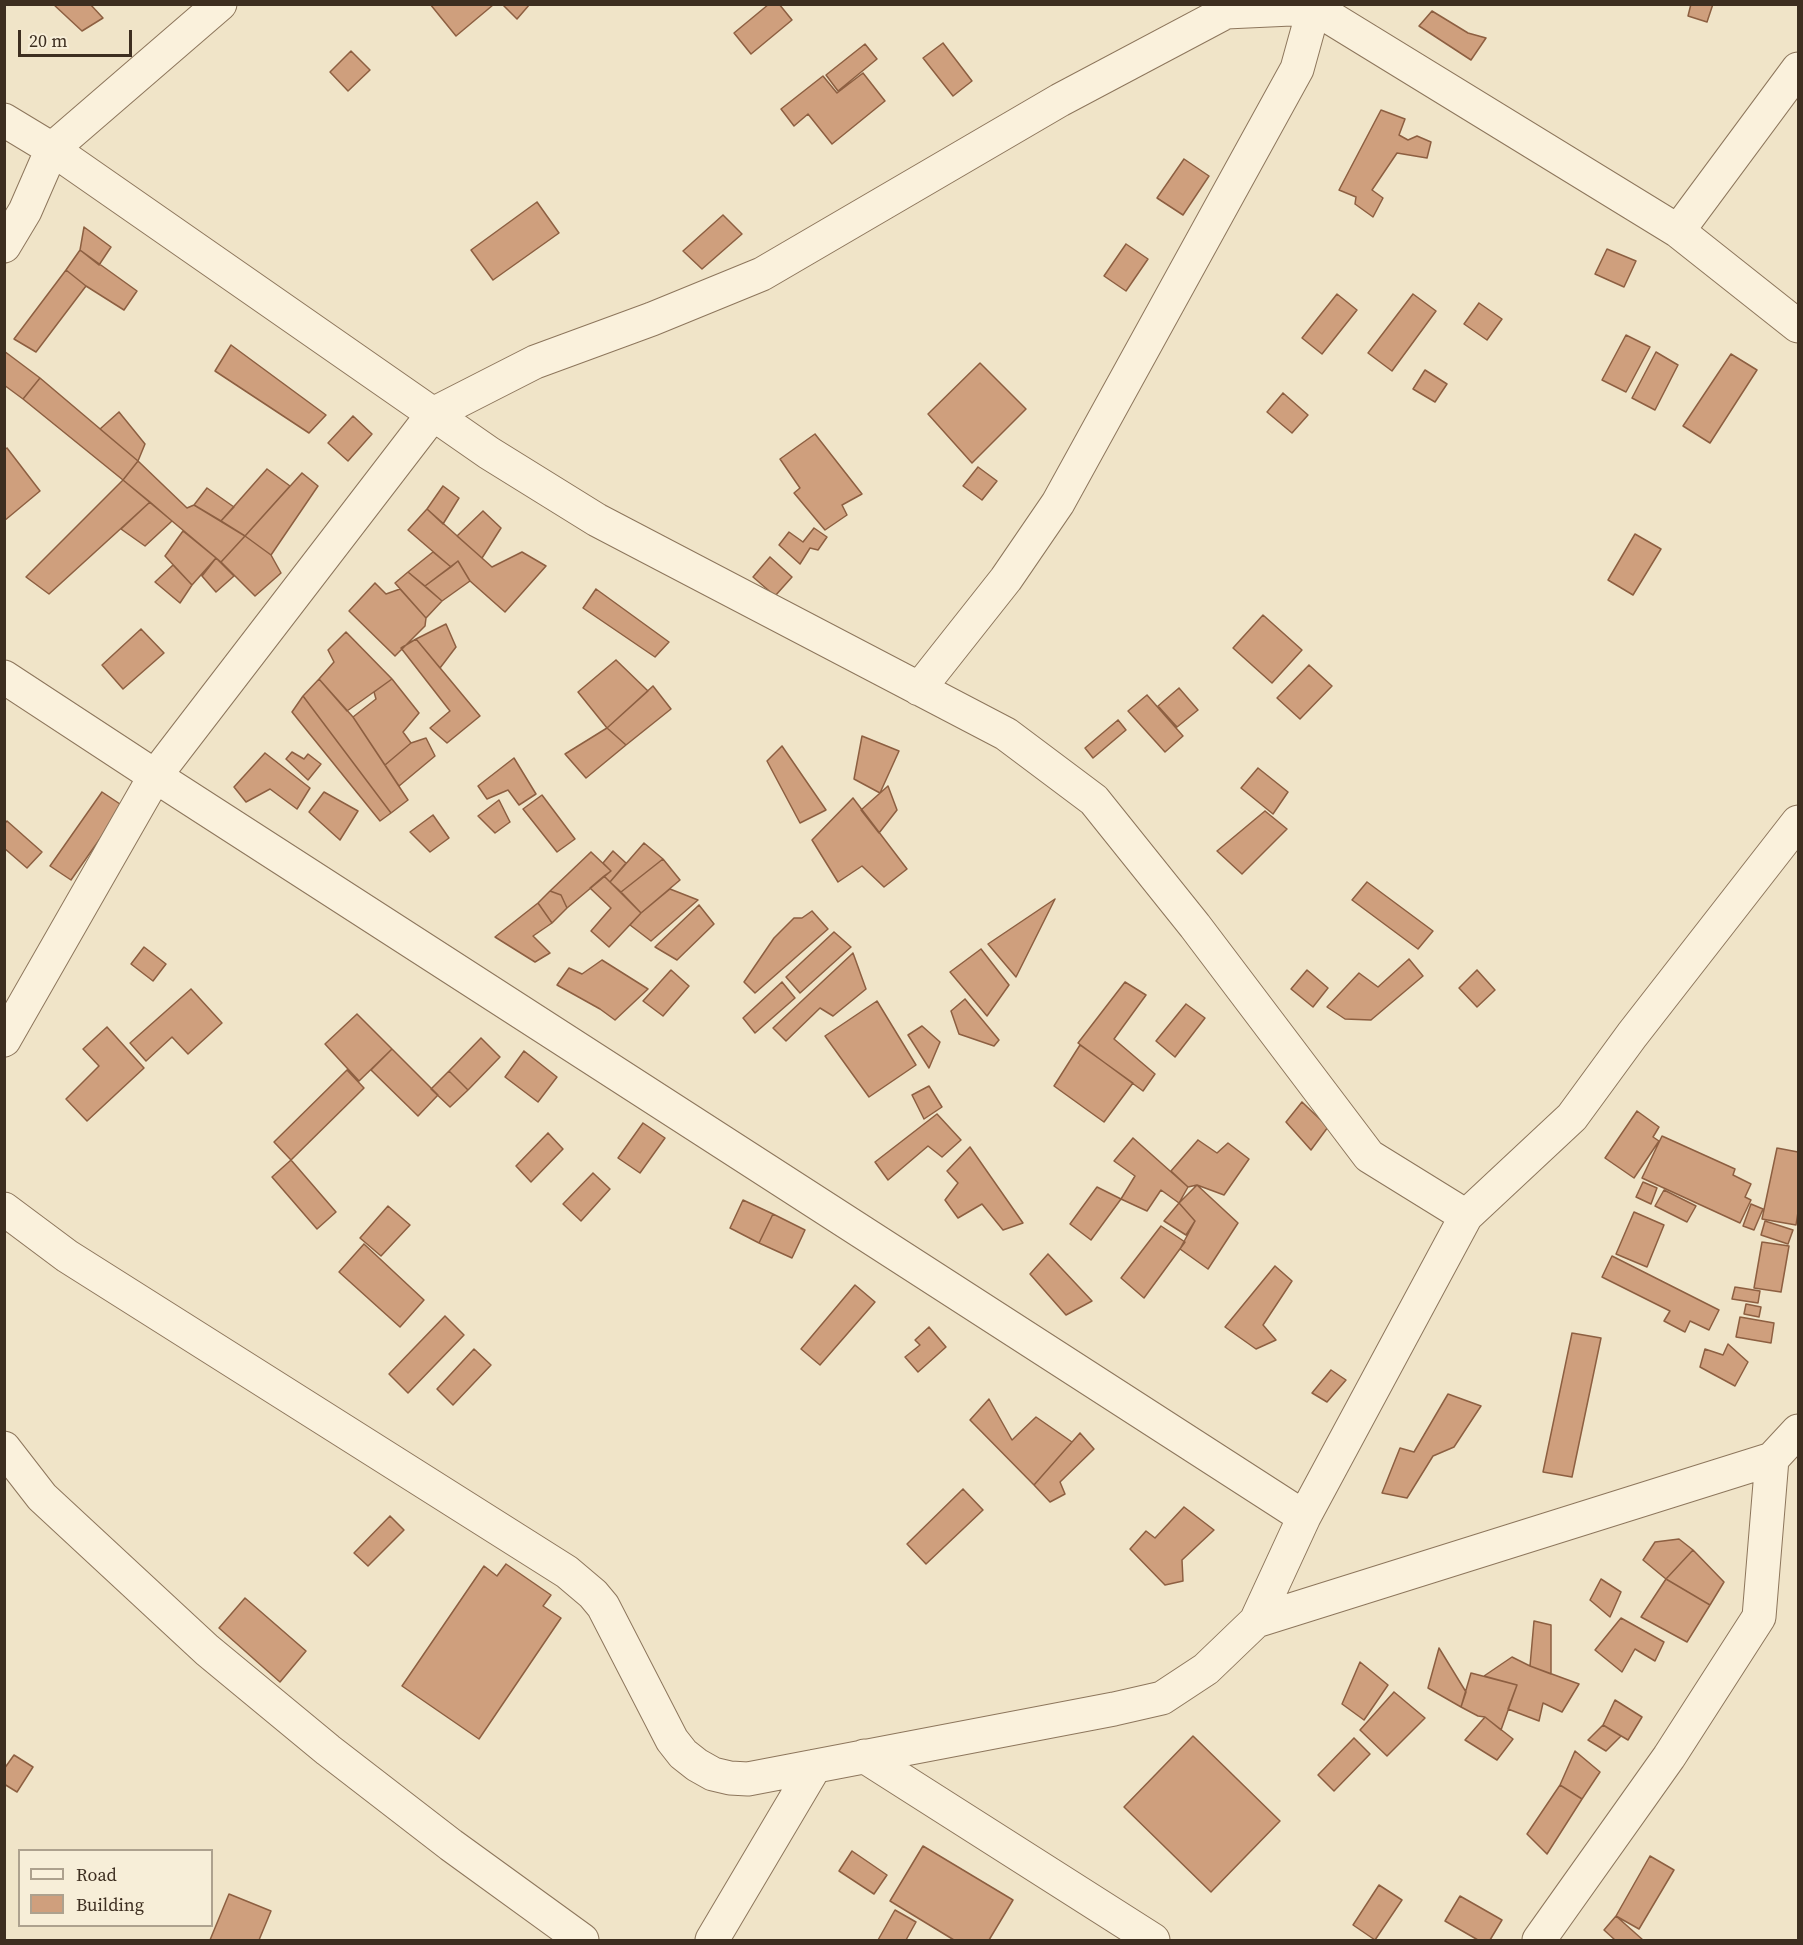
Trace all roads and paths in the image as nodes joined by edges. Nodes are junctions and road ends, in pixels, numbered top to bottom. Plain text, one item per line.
1 (220, 4) edge
2 (1312, 6) edge
3 (1798, 69) edge
4 (4, 120) edge
5 (52, 149) junction
6 (1678, 231) junction
7 (4, 246) edge
8 (1798, 326) edge
9 (433, 414) junction
10 (4, 677) edge
11 (919, 689) junction
12 (154, 776) junction
13 (1798, 822) edge
14 (4, 1041) edge
15 (4, 1209) edge
16 (1466, 1216) junction
17 (1798, 1431) edge
18 (4, 1448) edge
19 (1772, 1459) junction
20 (1304, 1517) junction
21 (1256, 1621) junction
22 (864, 1756) junction
23 (815, 1766) junction
24 (582, 1941) edge
25 (712, 1941) edge
26 (1153, 1941) edge
27 (1539, 1941) edge

1 - 5 street
2 - 6 street
2 - 9 street
2 - 11 street
3 - 6 street
4 - 5 street
5 - 7 street
5 - 9 street
6 - 8 street
9 - 11 street
9 - 12 street
10 - 12 street
11 - 16 street
12 - 14 street
12 - 20 street
13 - 16 street
15 - 23 street
16 - 20 street
17 - 19 street
18 - 24 street
19 - 21 street
19 - 27 street
20 - 21 street
21 - 22 street
22 - 23 street
22 - 26 street
23 - 25 street

